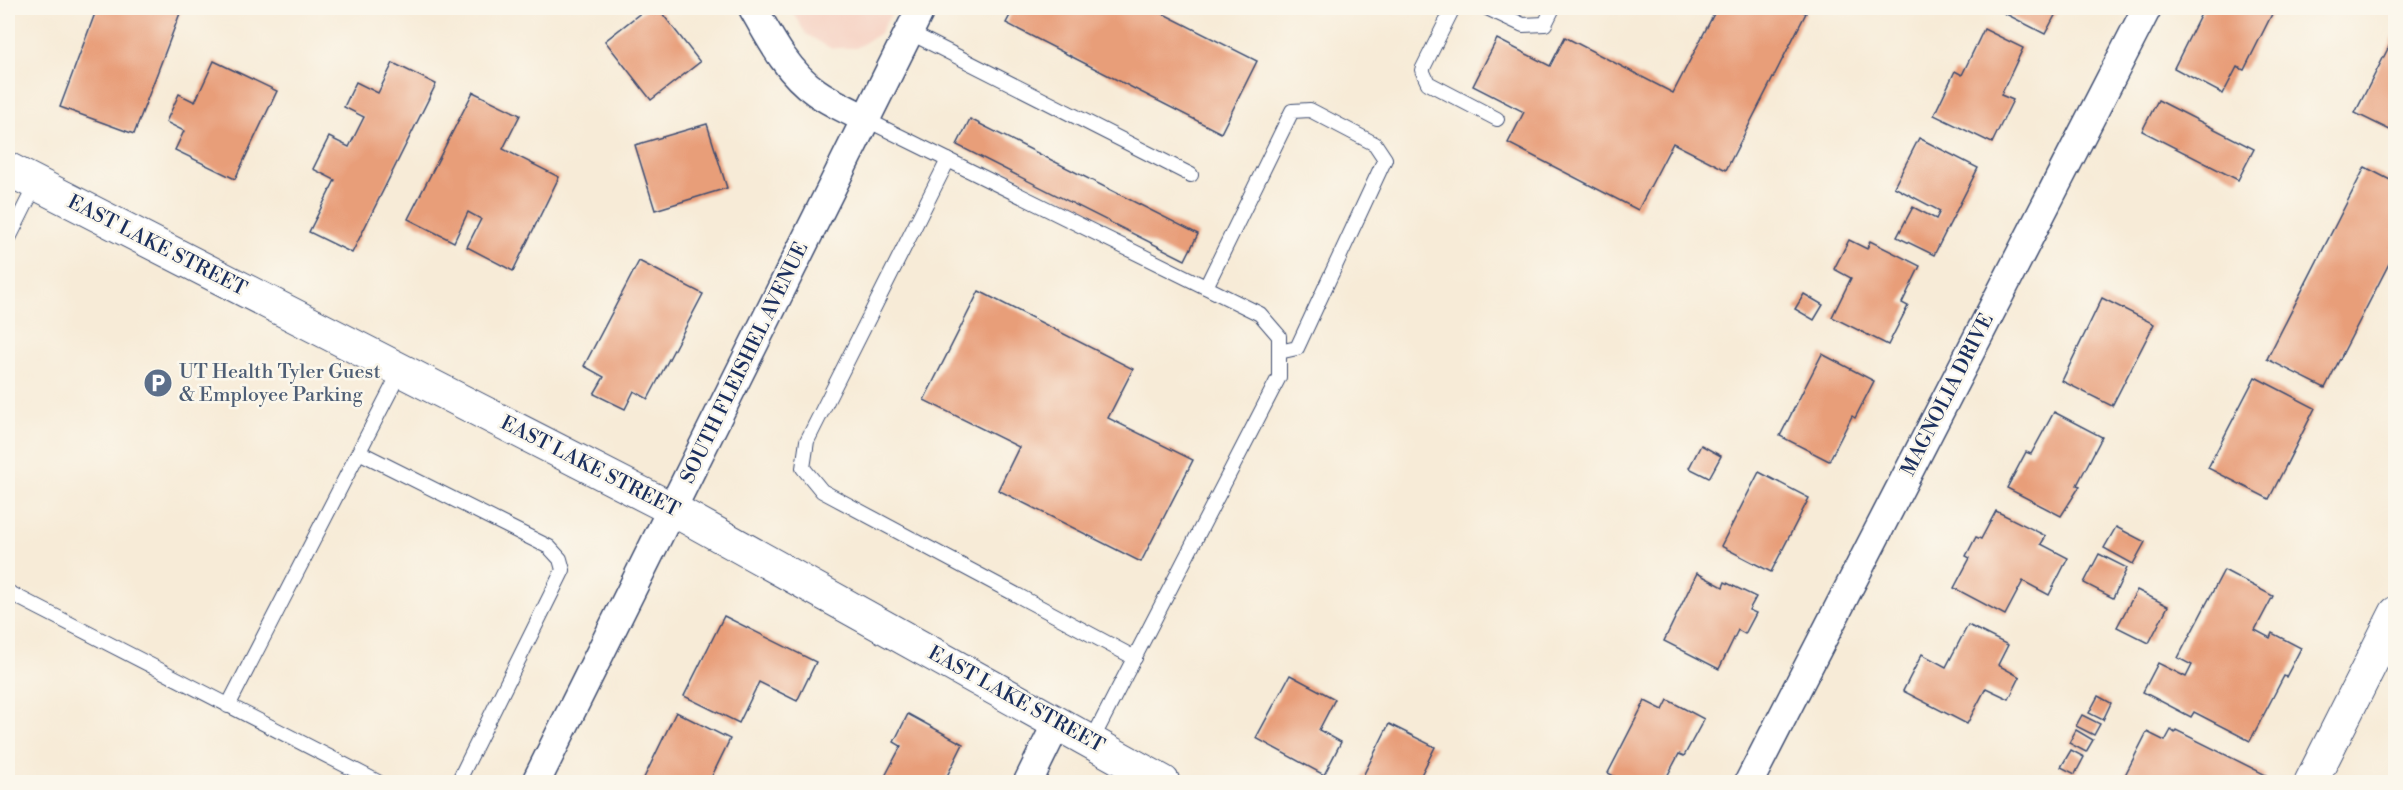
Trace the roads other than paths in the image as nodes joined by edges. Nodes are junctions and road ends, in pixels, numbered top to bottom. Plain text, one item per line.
1 (753, 8) edge
2 (1453, 8) edge
3 (1487, 8) edge
4 (1553, 8) edge
5 (2147, 8) edge
6 (915, 20) edge
7 (866, 119) junction
8 (1497, 119) dead end
9 (948, 160) junction
10 (1191, 175) dead end
11 (22, 176) edge
12 (8, 240) edge
13 (1206, 287) junction
14 (1279, 352) junction
15 (401, 370) junction
16 (359, 452) junction
17 (672, 509) junction
18 (8, 592) edge
19 (2396, 613) edge
20 (1135, 657) junction
21 (228, 705) junction
22 (1057, 723) junction
23 (1091, 742) junction
24 (378, 783) edge
25 (458, 783) edge
26 (536, 783) edge
27 (1028, 783) edge
28 (1163, 783) edge
29 (1749, 783) edge
30 (2311, 783) edge

1 - 7 street
2 - 8 lane
3 - 4 lane
5 - 29 street, MAGNOLIA DRIVE
6 - 7 street, SOUTH FLEISHEL AVENUE
6 - 10 lane
7 - 9 lane
7 - 17 street, SOUTH FLEISHEL AVENUE
9 - 13 lane
9 - 20 lane
11 - 12 lane
11 - 15 street, EAST LAKE STREET
13 - 14 lane
13 - 14 lane
14 - 20 lane
15 - 16 lane
15 - 17 street, EAST LAKE STREET
16 - 21 lane
16 - 25 lane
17 - 22 street, EAST LAKE STREET
17 - 26 street, SOUTH FLEISHEL AVENUE
18 - 21 lane
19 - 30 street
20 - 23 lane
21 - 24 lane
22 - 23 street, EAST LAKE STREET
22 - 27 street
23 - 28 street, EAST LAKE STREET

